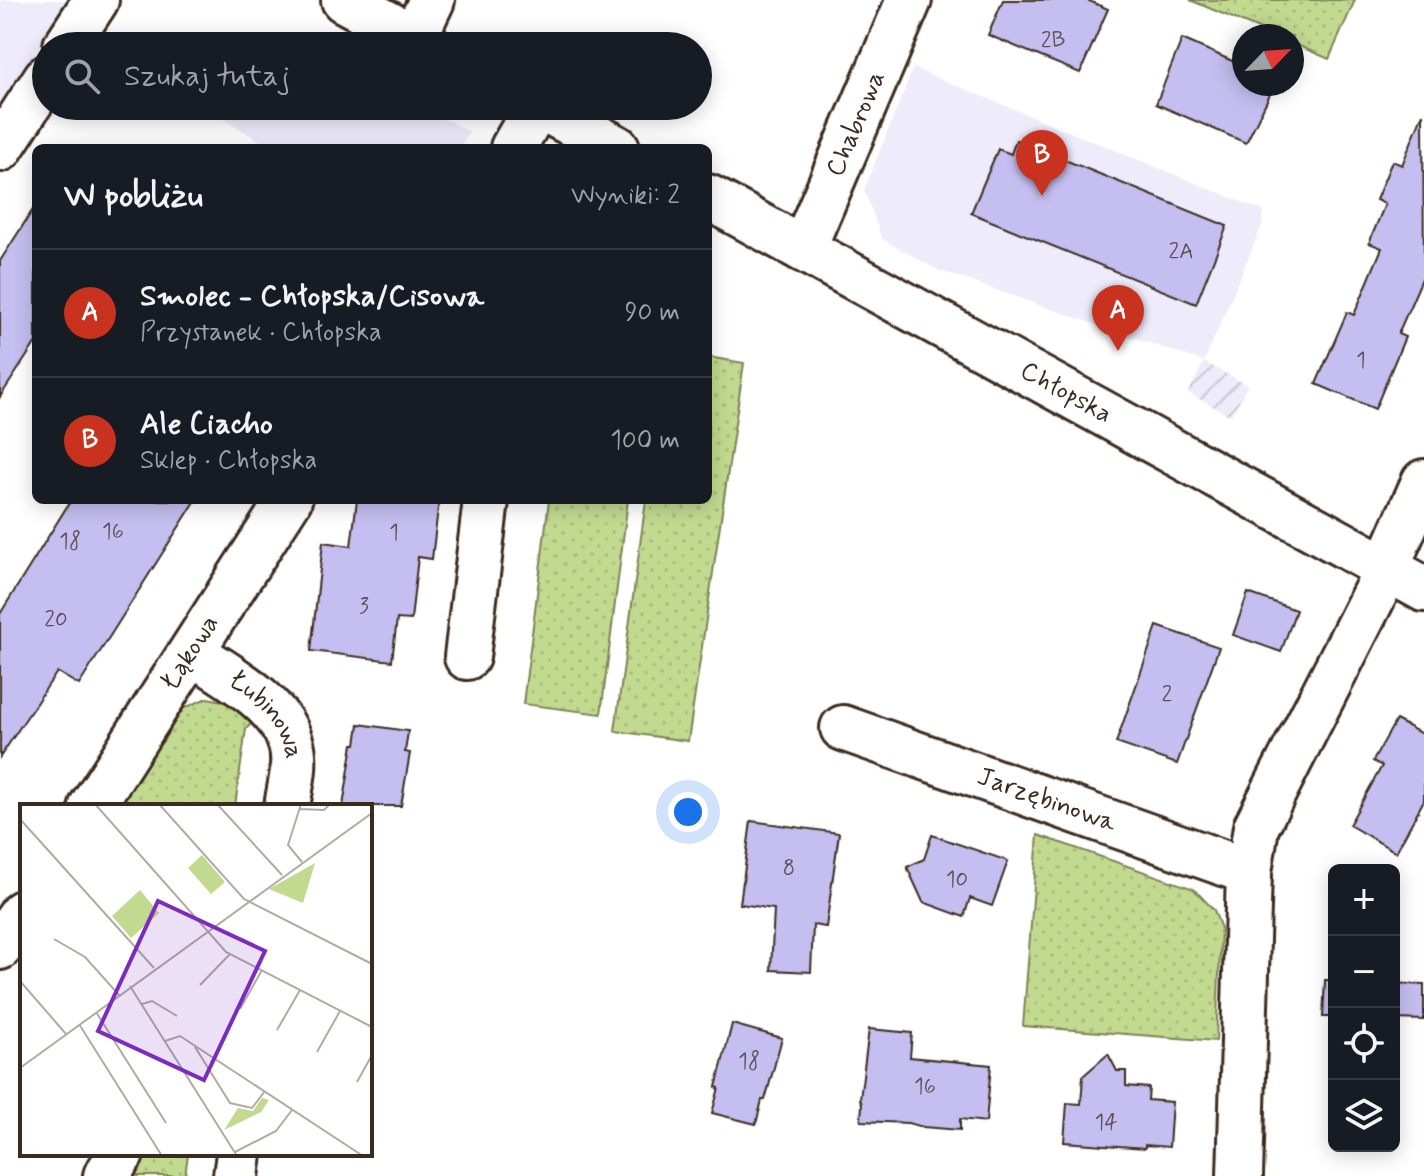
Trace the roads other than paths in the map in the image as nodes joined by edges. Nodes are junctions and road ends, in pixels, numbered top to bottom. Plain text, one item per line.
1 (96, 0) edge
2 (344, 0) edge
3 (909, 0) edge
4 (425, 28) edge
5 (75, 32) edge
6 (32, 100) edge
7 (530, 120) edge
8 (564, 120) edge
9 (515, 144) edge
10 (609, 144) edge
11 (0, 149) edge
12 (712, 199) edge
13 (803, 249) junction
14 (1424, 482) edge
15 (286, 504) edge
16 (486, 504) edge
17 (1387, 568) junction
18 (1424, 589) edge
19 (192, 652) junction
20 (467, 657) dead end
21 (843, 728) dead end
22 (93, 804) edge
23 (287, 804) edge
24 (1249, 872) junction
25 (20, 916) edge
26 (0, 947) edge
27 (120, 1156) edge
28 (239, 1156) edge
29 (106, 1176) edge
30 (236, 1176) edge
31 (1240, 1176) edge

1 - 5 street
2 - 4 street
3 - 13 street, Chabrowa
6 - 11 street
7 - 9 street
8 - 10 street
12 - 13 street, Chłopska
13 - 17 street, Chłopska
14 - 17 street
15 - 19 street, Łąkowa
16 - 20 street
17 - 18 street, Chłopska
17 - 24 street
19 - 22 street, Łąkowa
19 - 23 street, Łubinowa
21 - 24 street, Jarzębinowa
24 - 31 street
25 - 26 street
27 - 29 street
28 - 30 street

